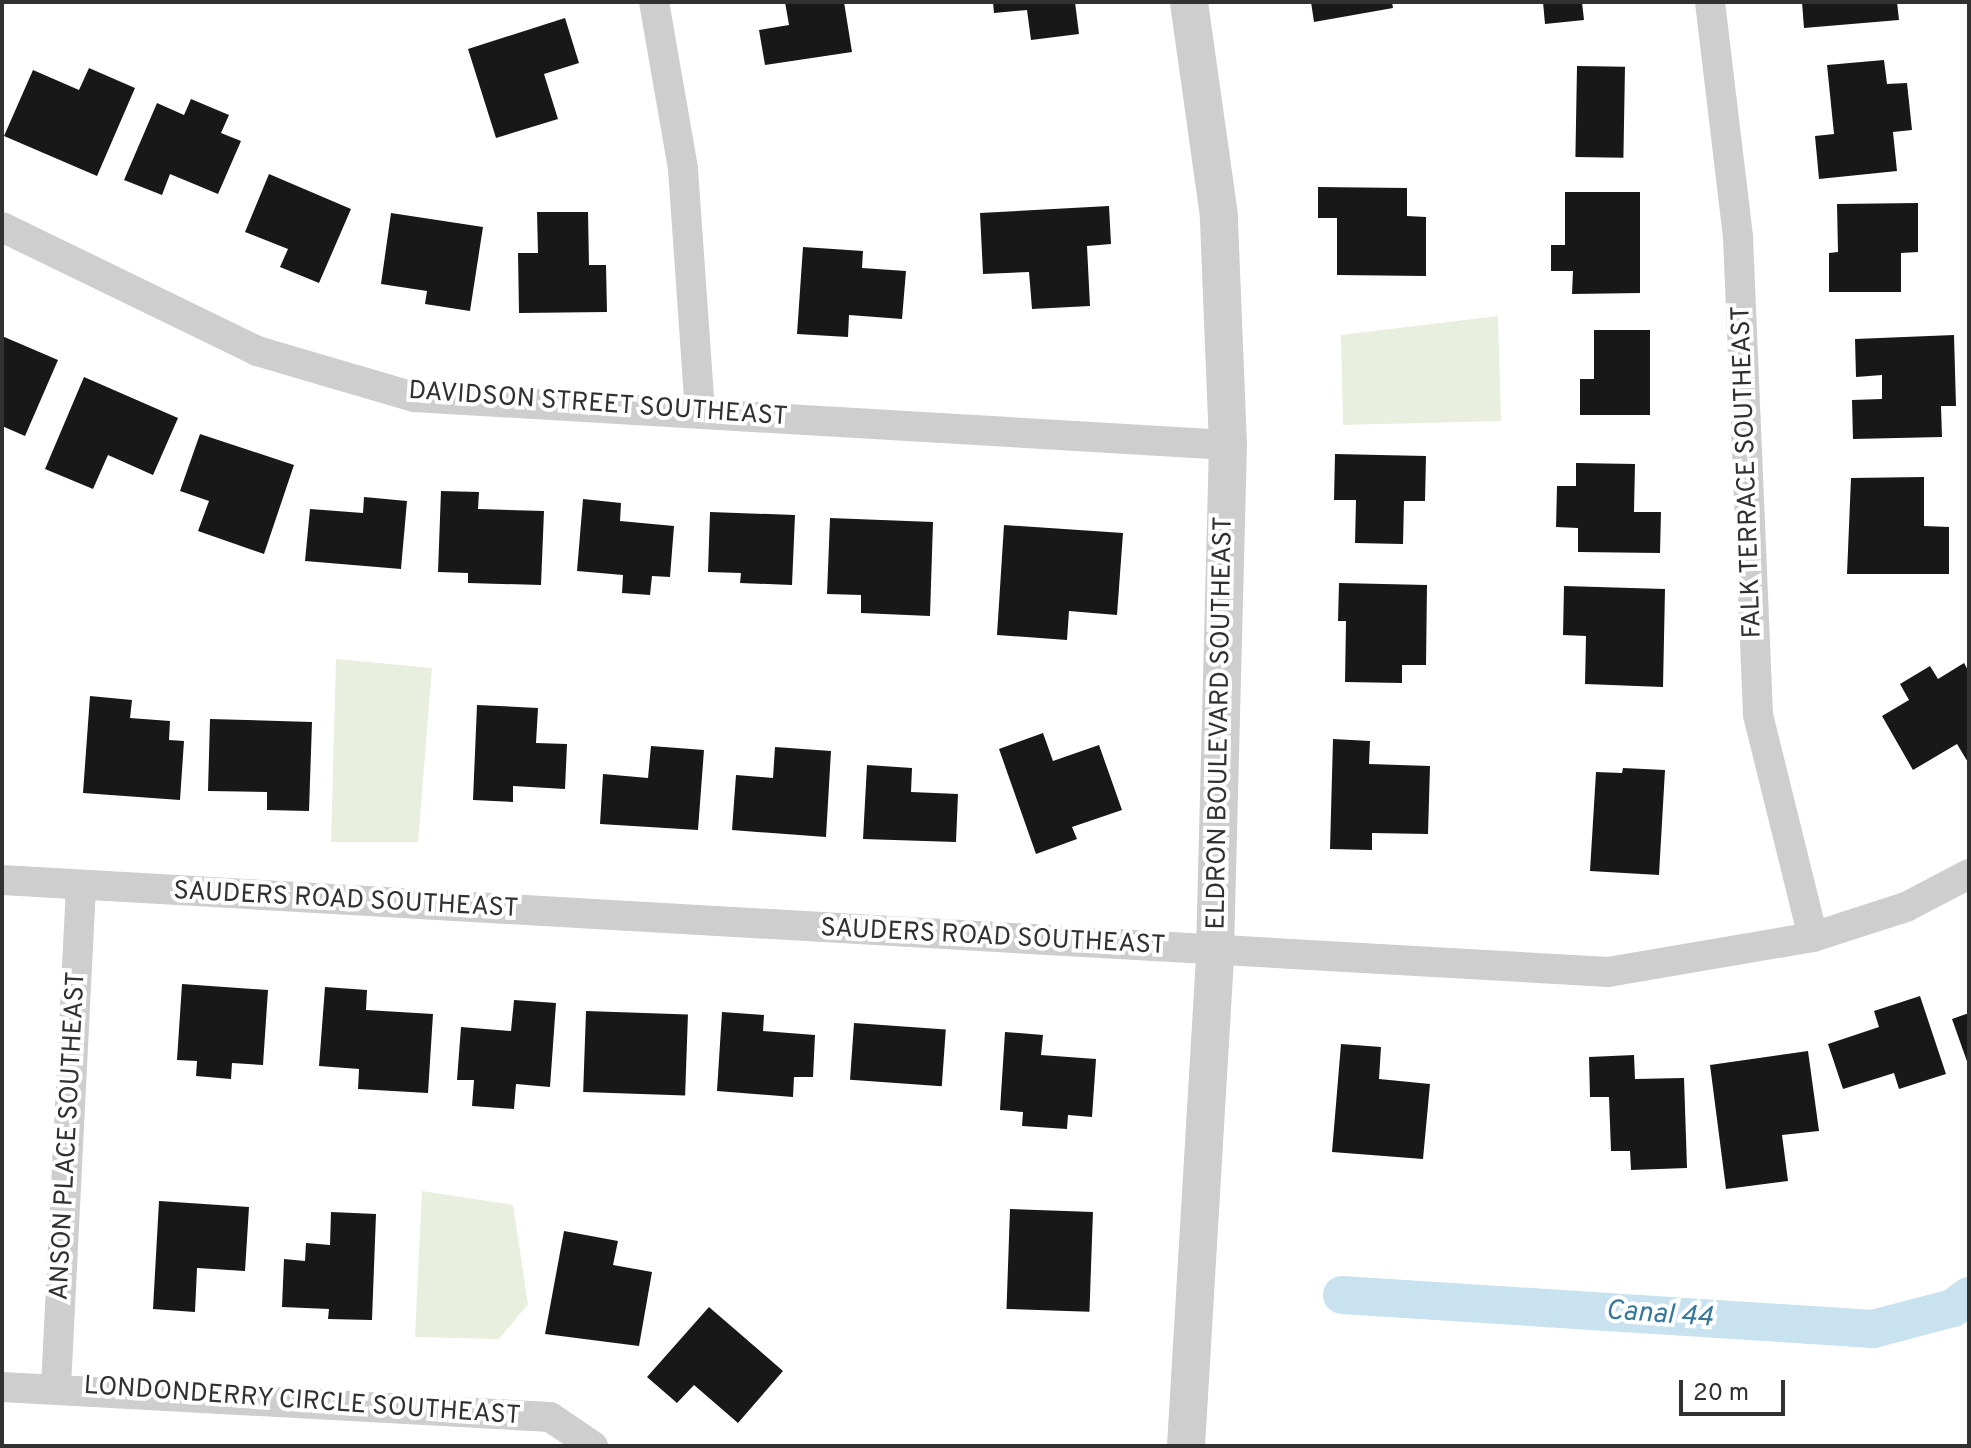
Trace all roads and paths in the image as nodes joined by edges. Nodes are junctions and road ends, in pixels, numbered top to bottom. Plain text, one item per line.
1 (654, 2) edge
2 (1189, 2) edge
3 (1710, 2) edge
4 (2, 227) edge
5 (700, 411) junction
6 (1228, 445) junction
7 (1969, 874) edge
8 (2, 880) edge
9 (81, 886) junction
10 (1813, 937) junction
11 (1215, 951) junction
12 (2, 1387) edge
13 (56, 1387) junction
14 (593, 1446) edge
15 (1186, 1446) edge

1 - 5 street
2 - 6 street, ELDRON BOULEVARD SOUTHEAST
3 - 10 street, FALK TERRACE SOUTHEAST
4 - 5 street, DAVIDSON STREET SOUTHEAST
5 - 6 street, DAVIDSON STREET SOUTHEAST
6 - 11 street, ELDRON BOULEVARD SOUTHEAST
7 - 10 street, SAUDERS ROAD SOUTHEAST
8 - 9 street, SAUDERS ROAD SOUTHEAST
9 - 11 street, SAUDERS ROAD SOUTHEAST
9 - 13 street, ANSON PLACE SOUTHEAST
10 - 11 street, SAUDERS ROAD SOUTHEAST
11 - 15 street, ELDRON BOULEVARD SOUTHEAST
12 - 13 street, LONDONDERRY CIRCLE SOUTHEAST
13 - 14 street, LONDONDERRY CIRCLE SOUTHEAST

